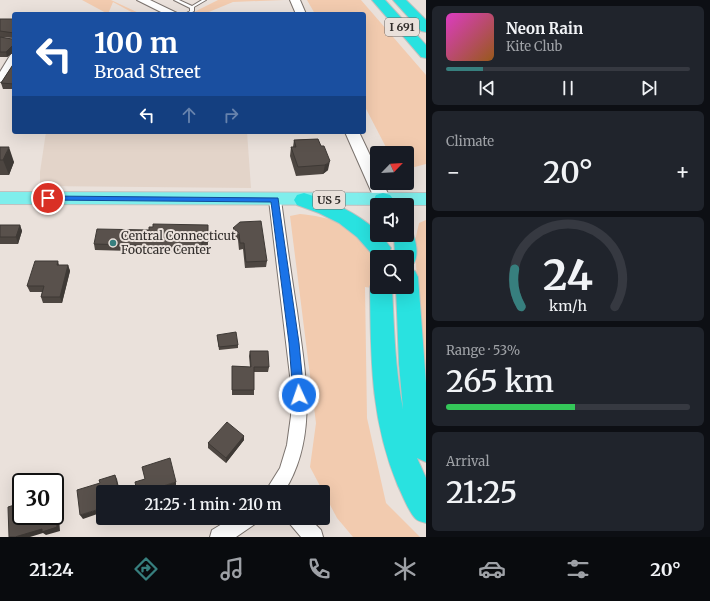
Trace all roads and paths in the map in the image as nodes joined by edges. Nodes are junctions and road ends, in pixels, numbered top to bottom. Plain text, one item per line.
1 (142, 0) edge
2 (176, 0) edge
3 (204, 0) edge
4 (295, 0) edge
5 (378, 0) edge
6 (399, 0) edge
7 (130, 1) dead end
8 (192, 6) junction
9 (154, 12) edge
10 (169, 12) edge
11 (190, 12) edge
12 (300, 12) edge
13 (426, 18) edge
14 (426, 28) edge
15 (426, 54) edge
16 (12, 59) edge
17 (0, 79) edge
18 (353, 134) edge
19 (0, 198) edge
20 (382, 198) edge
21 (426, 199) edge
22 (275, 200) junction
23 (304, 200) junction
24 (414, 200) edge
25 (370, 202) edge
26 (380, 247) edge
27 (382, 294) edge
28 (408, 294) edge
29 (426, 448) edge
30 (278, 485) edge
31 (426, 508) edge
32 (238, 525) edge
33 (303, 525) edge
34 (219, 537) edge
35 (314, 537) edge

1 - 10 street
2 - 8 lane
3 - 8 lane
4 - 12 street
5 - 15 highway, I 691
6 - 13 highway
6 - 14 highway, I 691
7 - 9 street
8 - 11 lane
16 - 17 street
18 - 20 street
19 - 22 main road, US 5
21 - 24 main road, US 5
22 - 23 main road, US 5
22 - 30 street
23 - 25 main road, US 5
23 - 26 highway
27 - 31 highway
28 - 29 highway
32 - 34 street
33 - 35 street

